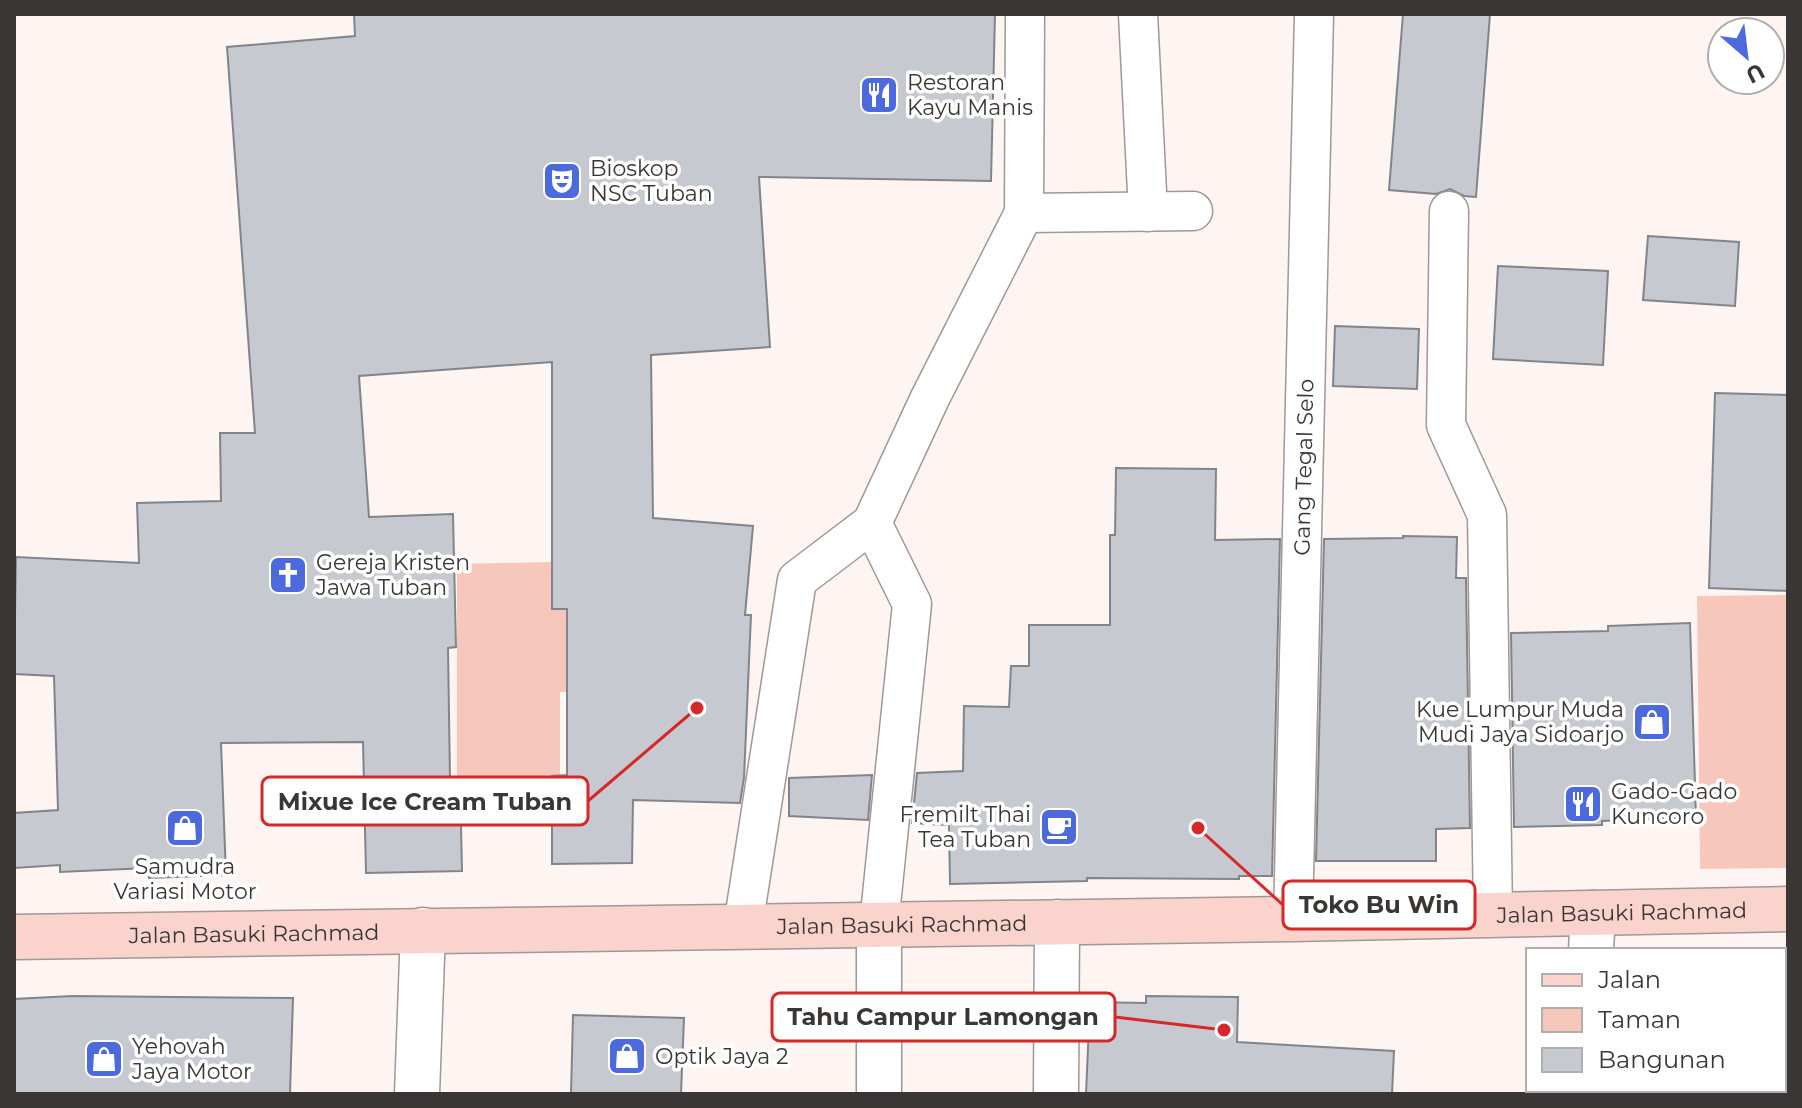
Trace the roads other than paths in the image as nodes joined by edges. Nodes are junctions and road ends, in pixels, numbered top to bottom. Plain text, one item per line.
1 (1025, 14) edge
2 (1138, 14) edge
3 (1314, 14) edge
4 (1193, 211) dead end
5 (1449, 211) dead end
6 (1148, 212) junction
7 (1024, 213) junction
8 (872, 523) junction
9 (1788, 909) edge
10 (1493, 915) junction
11 (1293, 919) junction
12 (1057, 922) junction
13 (879, 924) junction
14 (743, 926) junction
15 (423, 930) junction
16 (1592, 932) edge
17 (14, 937) edge
18 (417, 1094) edge
19 (879, 1094) edge
20 (1056, 1094) edge

1 - 7 lane
2 - 6 lane
3 - 11 lane, Gang Tegal Selo
4 - 6 lane
5 - 10 lane
6 - 7 lane
7 - 8 lane
8 - 13 lane
8 - 14 lane
9 - 16 main road, Jalan Basuki Rachmad
10 - 11 main road, Jalan Basuki Rachmad
10 - 16 main road, Jalan Basuki Rachmad
11 - 12 main road, Jalan Basuki Rachmad
12 - 13 main road, Jalan Basuki Rachmad
12 - 20 street
13 - 14 main road, Jalan Basuki Rachmad
13 - 19 street
14 - 15 main road, Jalan Basuki Rachmad
15 - 17 main road, Jalan Basuki Rachmad
15 - 18 street

